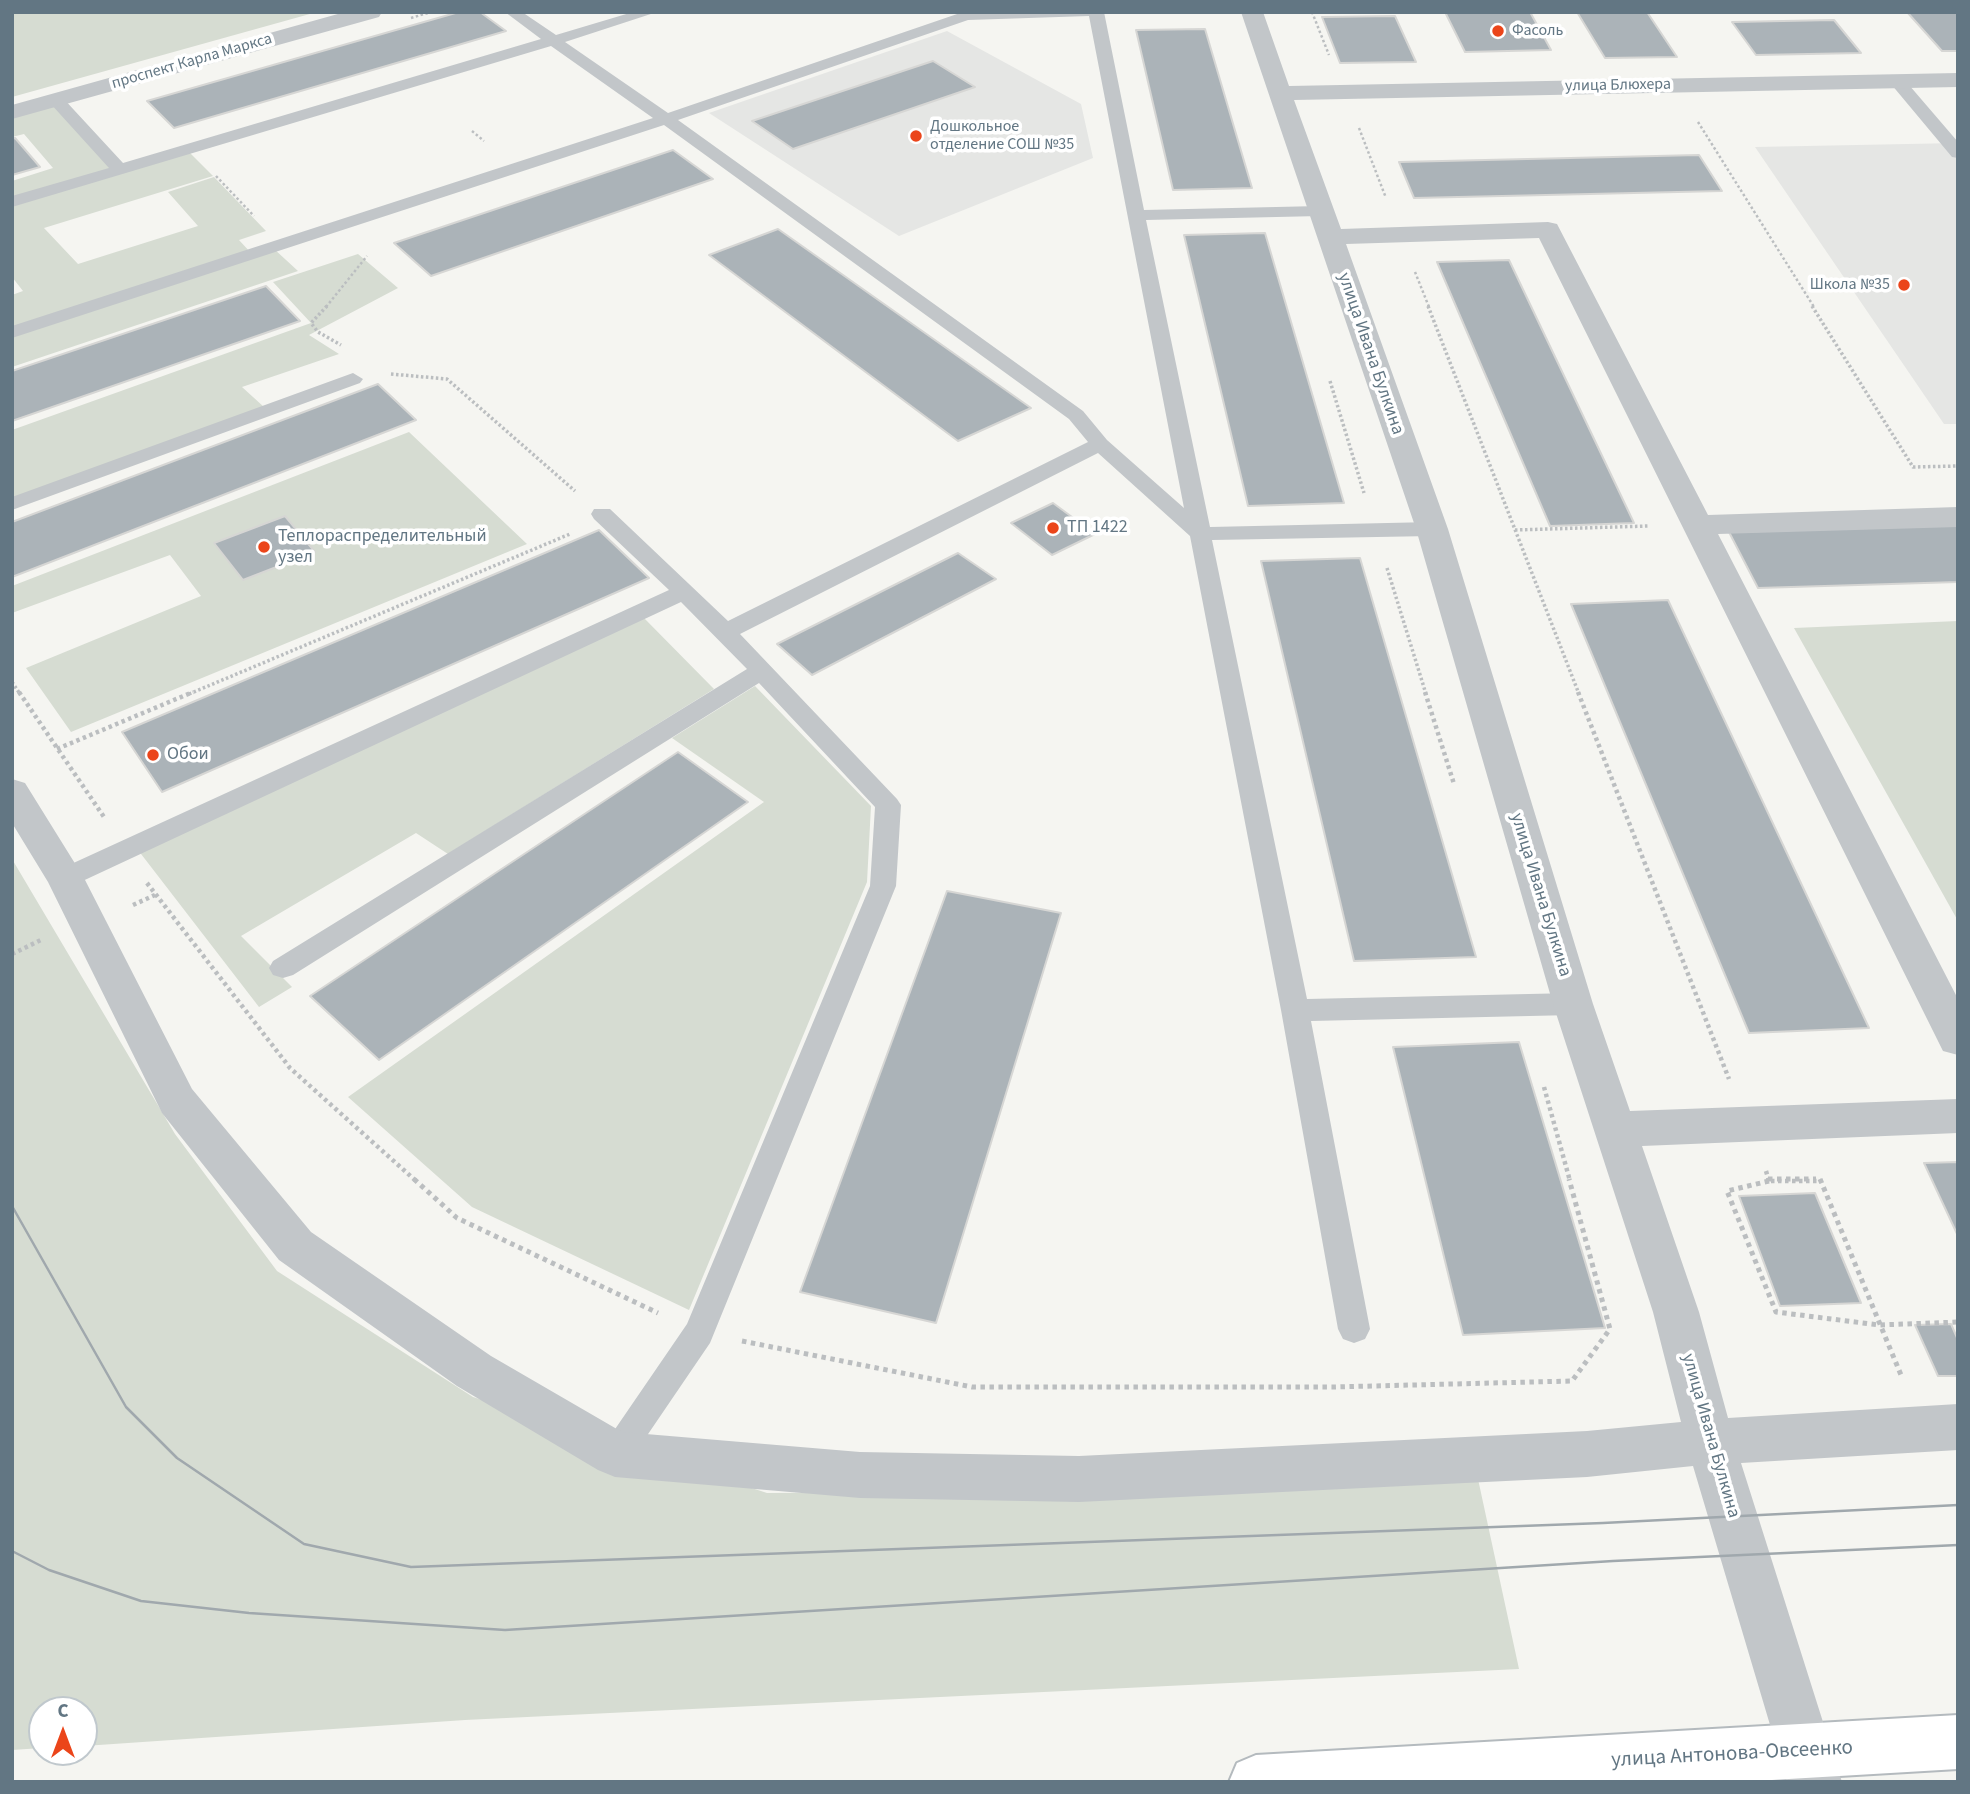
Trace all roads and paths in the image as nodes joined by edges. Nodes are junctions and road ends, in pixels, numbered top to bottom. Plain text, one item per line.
1 (371, 12) edge
2 (512, 12) edge
3 (650, 12) edge
4 (1087, 12) edge
5 (1097, 12) edge
6 (1252, 12) edge
7 (1312, 12) edge
8 (555, 40) junction
9 (1331, 61) dead end
10 (1958, 79) edge
11 (1897, 81) junction
12 (1279, 93) junction
13 (56, 100) junction
14 (12, 112) edge
15 (666, 119) junction
16 (1697, 120) dead end
17 (1358, 128) dead end
18 (190, 149) junction
19 (1958, 153) edge
20 (120, 170) junction
21 (12, 202) edge
22 (1137, 215) junction
23 (260, 222) dead end
24 (1325, 224) junction
25 (1400, 235) junction
26 (370, 251) dead end
27 (12, 332) edge
28 (350, 350) dead end
29 (391, 369) dead end
30 (1327, 371) dead end
31 (401, 374) junction
32 (353, 379) joint
33 (1100, 444) junction
34 (1958, 466) edge
35 (12, 504) edge
36 (602, 514) joint
37 (1958, 517) edge
38 (1698, 525) junction
39 (1432, 529) junction
40 (1376, 530) junction
41 (1515, 530) junction
42 (571, 533) dead end
43 (1200, 534) junction
44 (684, 592) junction
45 (725, 632) junction
46 (761, 671) junction
47 (57, 749) dead end
48 (12, 792) edge
49 (1457, 793) dead end
50 (65, 878) junction
51 (45, 938) dead end
52 (12, 954) edge
53 (283, 968) dead end
54 (1521, 1004) junction
55 (1573, 1004) junction
56 (1296, 1010) junction
57 (1958, 1040) edge
58 (1958, 1116) edge
59 (1747, 1124) junction
60 (1616, 1129) junction
61 (1769, 1181) junction
62 (1958, 1322) edge
63 (1879, 1325) junction
64 (1354, 1329) dead end
65 (1610, 1329) dead end
66 (1901, 1375) dead end
67 (1958, 1427) edge
68 (1710, 1443) junction
69 (615, 1454) junction
70 (1958, 1742) edge
71 (1809, 1766) edge
72 (1454, 1777) edge
73 (1256, 1782) edge

1 - 13 street, проспект Карла Маркса
2 - 8 lane
3 - 8 lane
4 - 15 lane
5 - 22 lane
6 - 12 street, улица Ивана Булкина
7 - 9 path
8 - 15 lane
8 - 18 lane
10 - 11 street, улица Блюхера
11 - 12 street, улица Блюхера
11 - 19 lane
12 - 24 street, улица Ивана Булкина
13 - 14 street, проспект Карла Маркса
13 - 20 lane
15 - 27 lane
15 - 33 lane
16 - 34 path
17 - 25 path
18 - 20 lane
18 - 23 path
20 - 21 lane
22 - 24 lane
22 - 43 lane
24 - 25 street
24 - 39 street, улица Ивана Булкина
25 - 38 street
25 - 41 path
26 - 28 path
29 - 31 path
30 - 40 path
31 - 32 path
31 - 36 path
32 - 35 lane
33 - 43 lane
33 - 45 lane
36 - 44 lane
37 - 38 street
38 - 41 path
38 - 57 street
39 - 40 lane
39 - 55 street, улица Ивана Булкина
40 - 43 lane
40 - 49 path
41 - 59 path
42 - 47 path
43 - 56 lane
44 - 45 lane
44 - 50 lane
45 - 46 lane
46 - 53 lane
46 - 69 lane
48 - 50 street
50 - 69 street
51 - 52 path
54 - 55 lane
54 - 56 lane
54 - 65 path
55 - 60 street, улица Ивана Булкина
56 - 64 lane
58 - 59 street
59 - 60 street
59 - 61 path
60 - 68 street, улица Ивана Булкина
61 - 63 path
61 - 63 path
62 - 63 path
63 - 66 path
67 - 68 street
68 - 69 street
68 - 71 street, улица Ивана Булкина
70 - 71 main road, улица Антонова-Овсеенко
71 - 72 main road, улица Антонова-Овсеенко
72 - 73 main road, улица Антонова-Овсеенко

